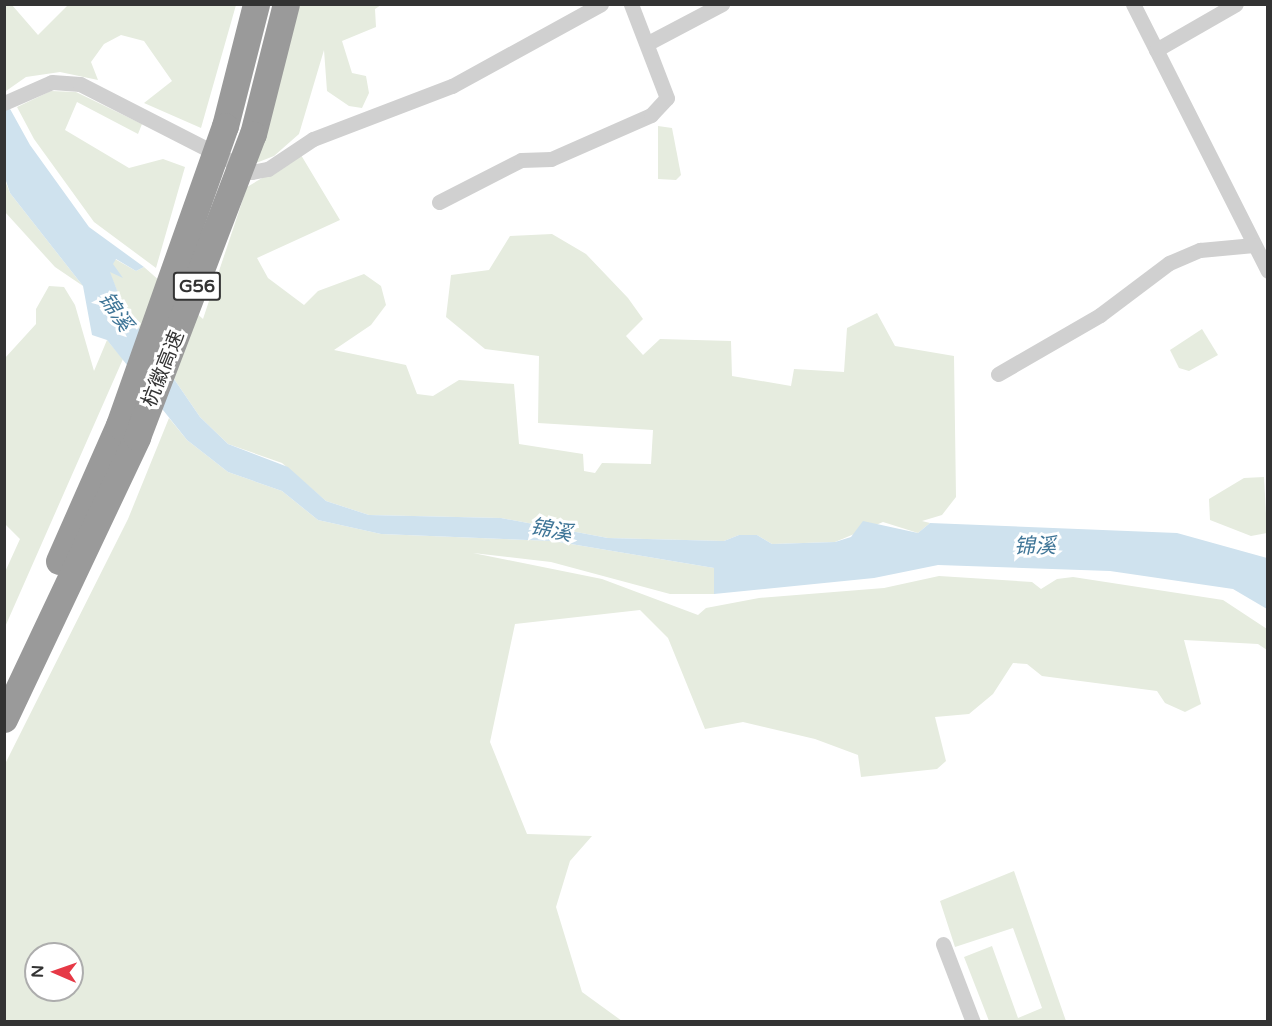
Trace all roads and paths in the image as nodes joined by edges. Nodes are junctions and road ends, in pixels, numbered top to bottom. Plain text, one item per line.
1 (256, 4) edge
2 (286, 4) edge
3 (601, 4) edge
4 (631, 4) edge
5 (722, 4) edge
6 (1133, 4) edge
7 (1236, 4) edge
8 (648, 43) junction
9 (1155, 50) junction
10 (9, 100) edge
11 (439, 202) dead end
12 (1254, 245) junction
13 (1268, 270) edge
14 (998, 374) dead end
15 (128, 431) junction
16 (4, 683) edge
17 (4, 719) edge
18 (943, 944) dead end
19 (974, 1022) edge

1 - 15 highway, 杭徽高速 / G56, bridge
2 - 15 highway, 杭徽高速 / G56, bridge
3 - 10 street
4 - 8 street
5 - 8 street
6 - 9 street
7 - 9 street
8 - 11 street
9 - 12 street
12 - 13 street
12 - 14 street
15 - 16 highway, 杭徽高速 / G56
15 - 17 highway, 杭徽高速 / G56
18 - 19 street

